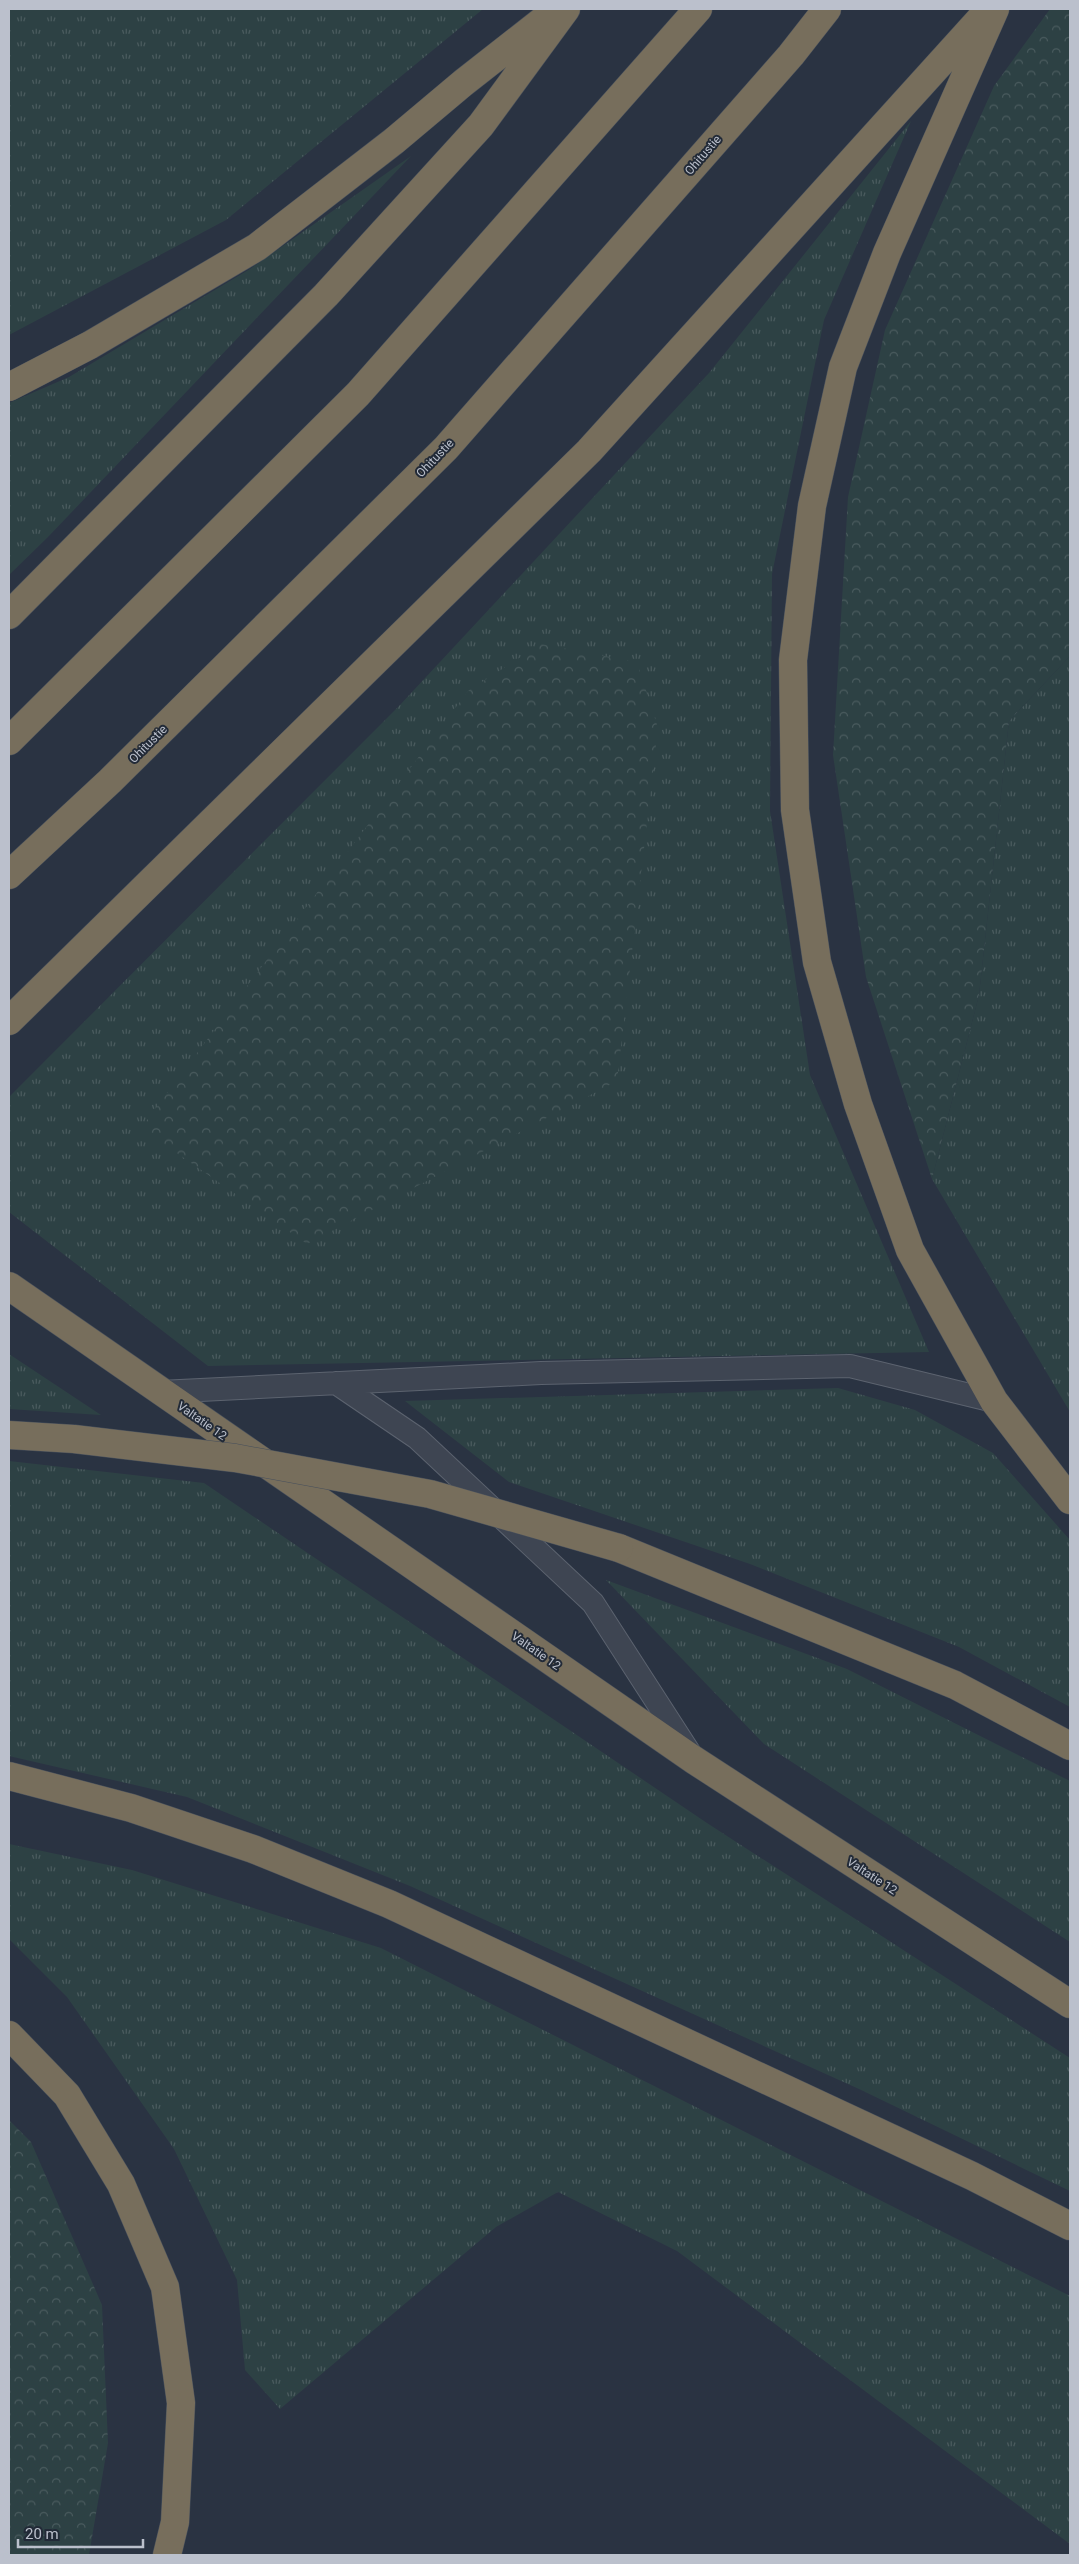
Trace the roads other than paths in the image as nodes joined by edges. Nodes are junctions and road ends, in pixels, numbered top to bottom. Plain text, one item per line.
1 (558, 9) edge
2 (566, 9) edge
3 (698, 9) edge
4 (827, 9) edge
5 (990, 9) edge
6 (995, 9) edge
7 (9, 387) edge
8 (9, 614) edge
9 (9, 741) edge
10 (9, 875) edge
11 (9, 1021) edge
12 (9, 1286) edge
13 (336, 1383) junction
14 (160, 1392) junction
15 (994, 1401) junction
16 (9, 1435) edge
17 (1070, 1500) edge
18 (1070, 1746) edge
19 (694, 1760) junction
20 (9, 1776) edge
21 (1070, 2004) edge
22 (9, 2035) edge
23 (1070, 2226) edge
24 (167, 2555) edge

1 - 7 highway
2 - 8 highway
3 - 9 highway
4 - 10 highway, Ohitustie
5 - 11 highway
6 - 15 highway
12 - 14 highway, Valtatie 12
13 - 14 lane
13 - 15 lane
13 - 19 lane
14 - 19 highway, Valtatie 12
15 - 17 highway
16 - 18 highway, bridge
19 - 21 highway, Valtatie 12
20 - 23 highway
22 - 24 highway

